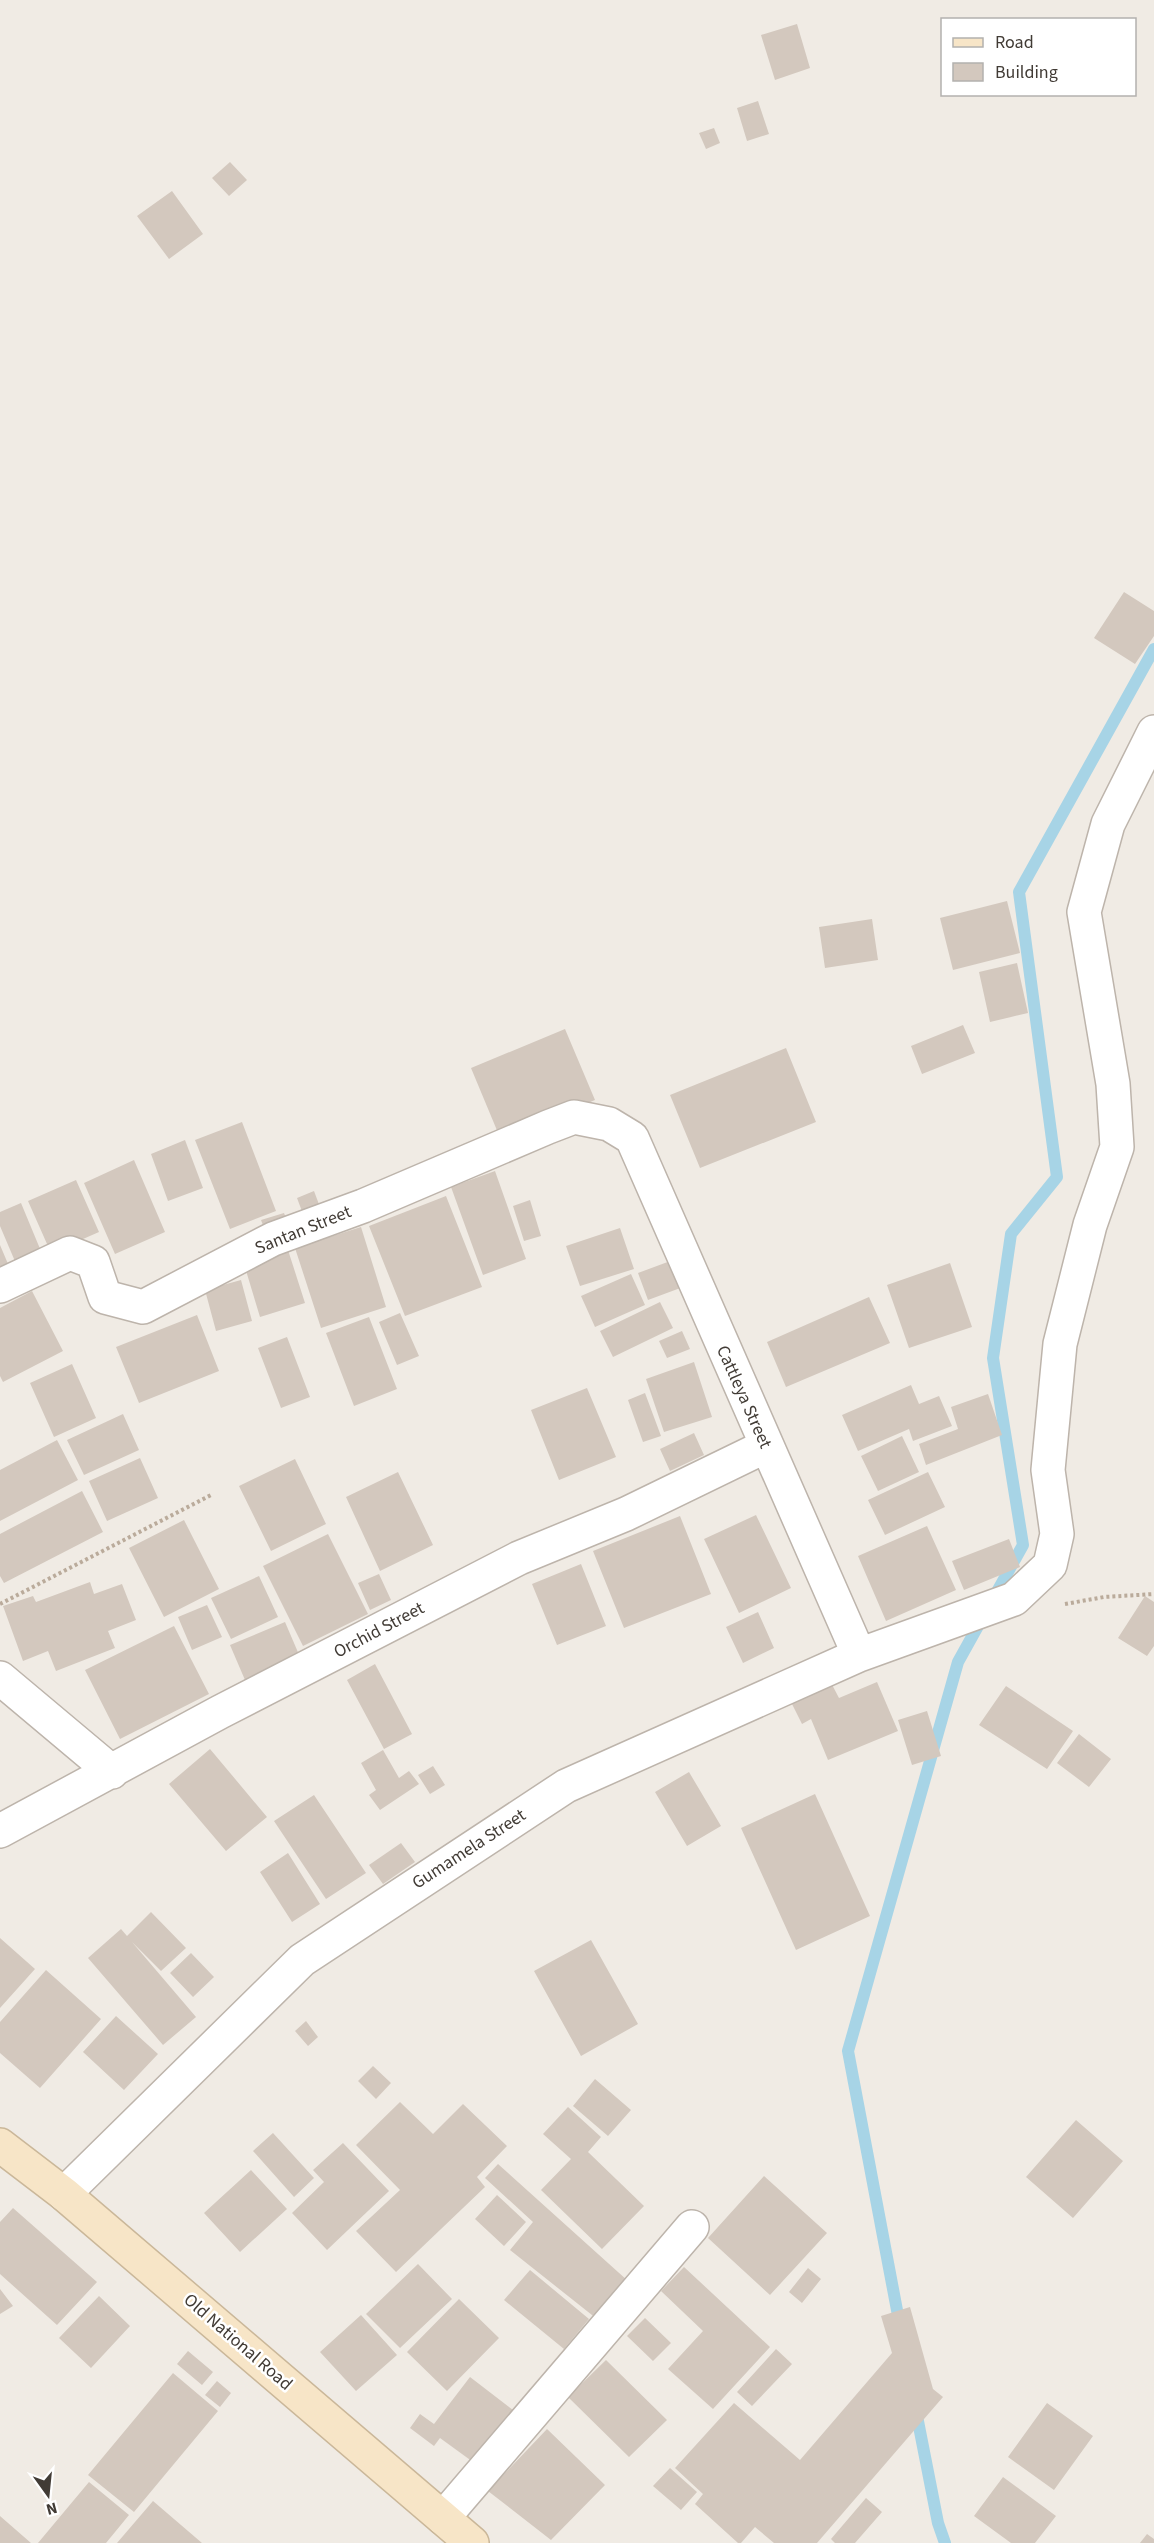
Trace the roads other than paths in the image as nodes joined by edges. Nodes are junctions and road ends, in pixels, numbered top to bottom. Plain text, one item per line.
1 (1154, 732) edge
2 (632, 1138) joint
3 (0, 1286) edge
4 (766, 1446) junction
5 (859, 1655) junction
6 (0, 1678) edge
7 (112, 1772) junction
8 (0, 1831) edge
9 (0, 2145) edge
10 (64, 2194) junction
11 (692, 2227) dead end
12 (443, 2518) junction
13 (472, 2543) edge

1 - 5 street, Gumamela Street
2 - 3 street, Santan Street
2 - 4 street, Cattleya Street
4 - 5 street, Cattleya Street
4 - 7 street, Orchid Street
5 - 10 street, Gumamela Street
6 - 7 street
7 - 8 street, Orchid Street
9 - 10 main road, Old National Road
10 - 12 main road, Old National Road
11 - 12 street
12 - 13 main road, Old National Road

